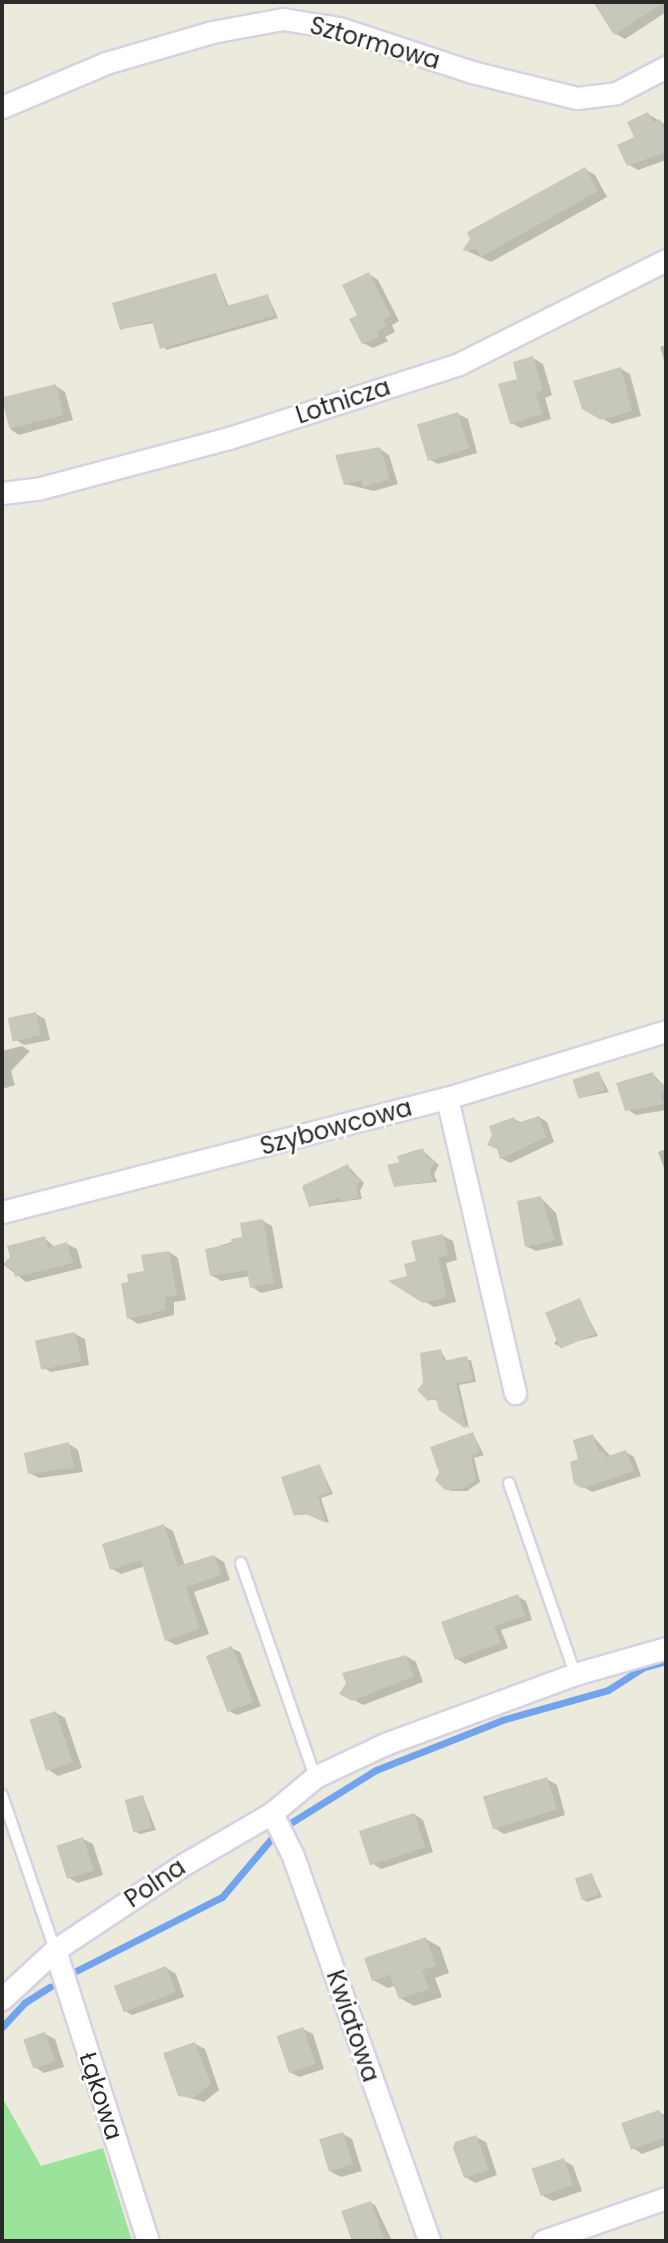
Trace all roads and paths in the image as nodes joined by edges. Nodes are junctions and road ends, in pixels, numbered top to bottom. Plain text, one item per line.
1 (666, 67) edge
2 (2, 107) edge
3 (666, 260) edge
4 (2, 493) edge
5 (666, 1031) edge
6 (447, 1098) junction
7 (2, 1212) edge
8 (514, 1393) dead end
9 (509, 1483) dead end
10 (241, 1563) dead end
11 (666, 1648) edge
12 (575, 1674) junction
13 (315, 1777) junction
14 (2, 1795) edge
15 (272, 1813) junction
16 (55, 1950) junction
17 (2, 2000) edge
18 (666, 2198) edge
19 (148, 2241) edge
20 (429, 2241) edge
21 (543, 2241) edge

1 - 2 street, Sztormowa
3 - 4 street, Lotnicza
5 - 6 street, Szybowcowa
6 - 7 street, Szybowcowa
6 - 8 street
9 - 12 lane
10 - 13 lane
11 - 12 street, Polna
12 - 13 street, Polna
13 - 15 street, Polna
14 - 16 lane
15 - 16 street, Polna
15 - 20 street, Kwiatowa
16 - 17 street, Polna
16 - 19 street, Łąkowa
18 - 21 street

